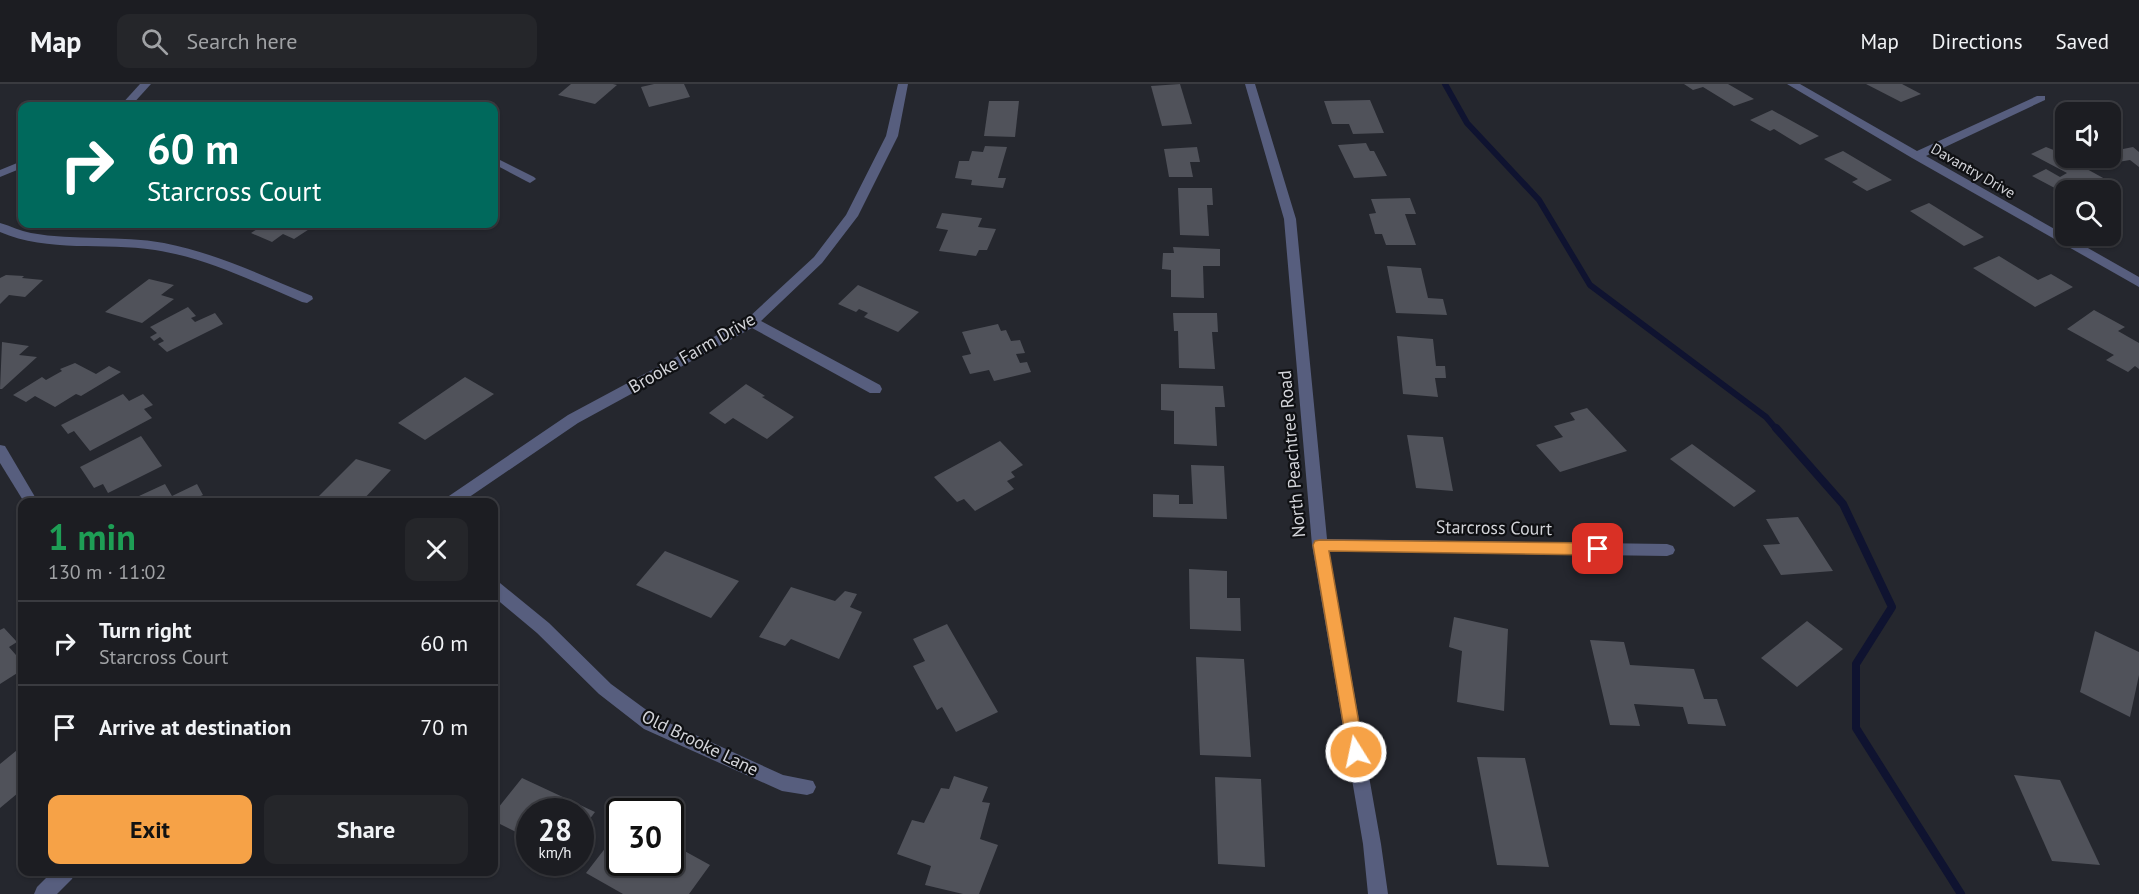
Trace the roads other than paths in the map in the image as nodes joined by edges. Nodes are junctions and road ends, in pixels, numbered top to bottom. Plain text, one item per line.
1 (146, 84) edge
2 (903, 84) edge
3 (1250, 84) edge
4 (1792, 84) edge
5 (2041, 98) dead end
6 (132, 102) edge
7 (1916, 156) junction
8 (498, 162) edge
9 (18, 166) edge
10 (0, 174) edge
11 (530, 178) dead end
12 (0, 227) edge
13 (2139, 283) edge
14 (307, 299) dead end
15 (752, 322) junction
16 (875, 389) dead end
17 (0, 450) edge
18 (30, 498) edge
19 (457, 498) edge
20 (1320, 545) junction
21 (1667, 550) dead end
22 (498, 591) edge
23 (807, 787) dead end
24 (61, 876) edge
25 (44, 894) edge
26 (1378, 894) edge

1 - 6 street
2 - 15 street, Brooke Farm Drive
3 - 20 street, North Peachtree Road
4 - 7 street, Davantry Drive
5 - 7 street
7 - 13 street, Davantry Drive
8 - 11 street
9 - 10 street
12 - 14 street
15 - 16 street
15 - 19 street, Brooke Farm Drive
17 - 18 street
20 - 21 street, Starcross Court
20 - 26 street, North Peachtree Road
22 - 23 street, Old Brooke Lane
24 - 25 street

